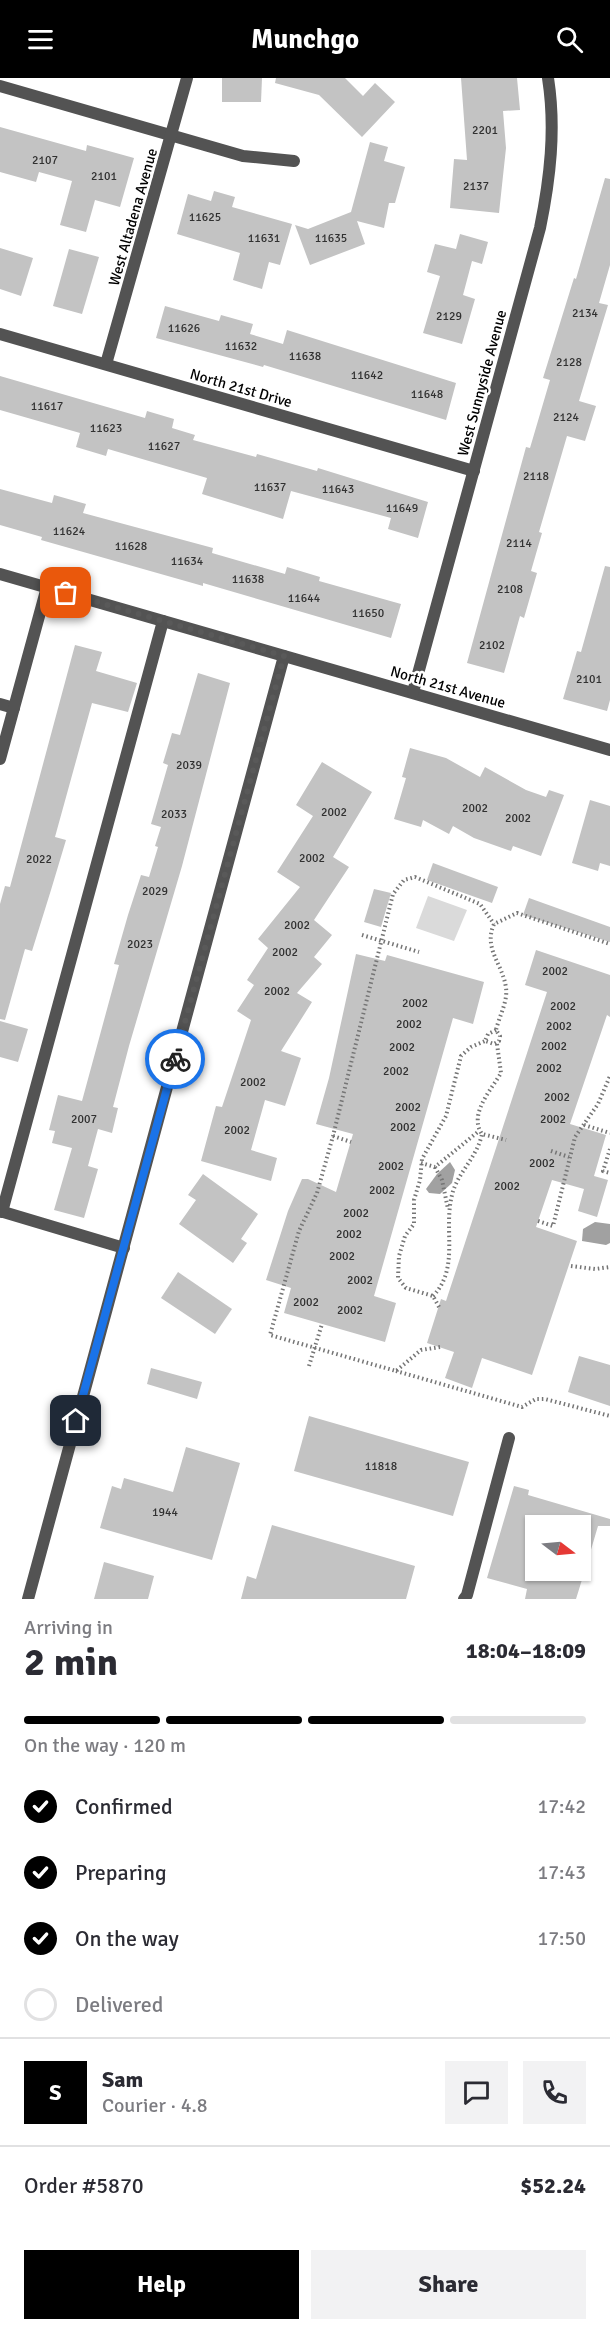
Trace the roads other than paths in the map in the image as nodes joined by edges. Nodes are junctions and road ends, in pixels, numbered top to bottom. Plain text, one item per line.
1 (187, 78) edge
2 (548, 78) edge
3 (0, 86) edge
4 (172, 136) junction
5 (294, 161) dead end
6 (0, 334) edge
7 (106, 364) junction
8 (474, 471) junction
9 (0, 574) edge
10 (47, 587) junction
11 (163, 621) junction
12 (284, 656) junction
13 (413, 692) junction
14 (0, 704) edge
15 (14, 708) junction
16 (610, 750) edge
17 (0, 759) edge
18 (1, 1211) edge
19 (124, 1248) junction
20 (509, 1438) dead end
21 (466, 1598) edge
22 (28, 1599) edge

1 - 4 street, West Altadena Avenue
2 - 8 street, West Sunnyside Avenue
3 - 4 street
4 - 5 street
4 - 7 street, West Altadena Avenue
6 - 7 street, North 21st Drive
7 - 8 street, North 21st Drive
8 - 13 street, West Sunnyside Avenue
9 - 10 street, North 21st Avenue
10 - 11 street, North 21st Avenue
10 - 15 street
11 - 12 street, North 21st Avenue
11 - 18 street
12 - 13 street, North 21st Avenue
12 - 19 street
13 - 16 street, North 21st Avenue
14 - 15 street
15 - 17 street
18 - 19 street
19 - 22 street
20 - 21 street

